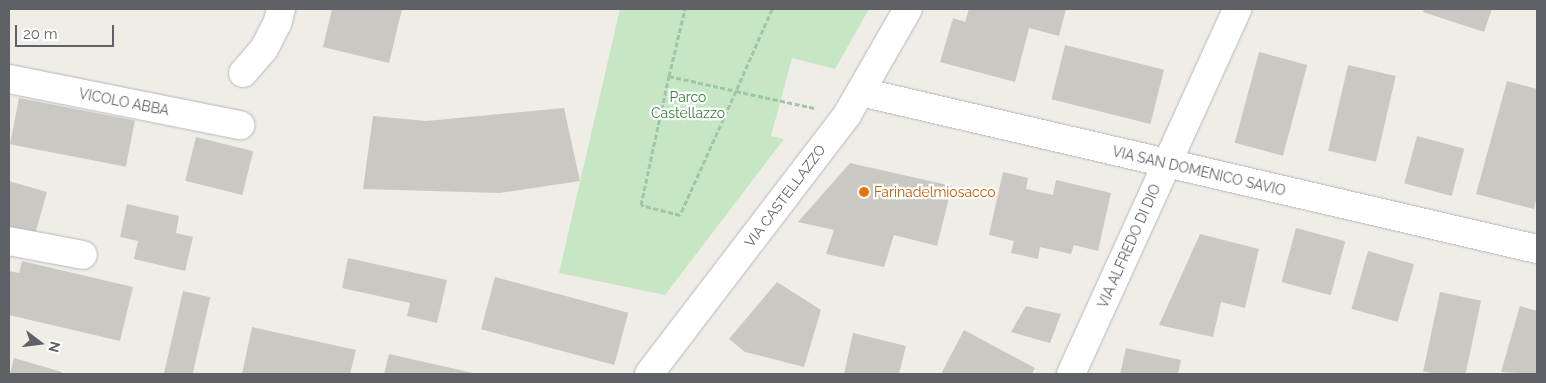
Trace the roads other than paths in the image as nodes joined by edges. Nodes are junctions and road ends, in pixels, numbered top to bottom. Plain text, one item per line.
1 (281, 9) edge
2 (908, 9) edge
3 (1237, 9) edge
4 (243, 73) dead end
5 (9, 78) edge
6 (854, 103) junction
7 (240, 125) dead end
8 (1166, 164) junction
9 (9, 242) edge
10 (1537, 249) edge
11 (83, 256) dead end
12 (649, 374) edge
13 (1071, 374) edge

1 - 4 street
2 - 6 street, VIA CASTELLAZZO
3 - 8 street, VIA ALFREDO DI DIO
5 - 7 street, VICOLO ABBA
6 - 8 street, VIA SAN DOMENICO SAVIO
6 - 12 street, VIA CASTELLAZZO
8 - 10 street, VIA SAN DOMENICO SAVIO
8 - 13 street, VIA ALFREDO DI DIO
9 - 11 street

